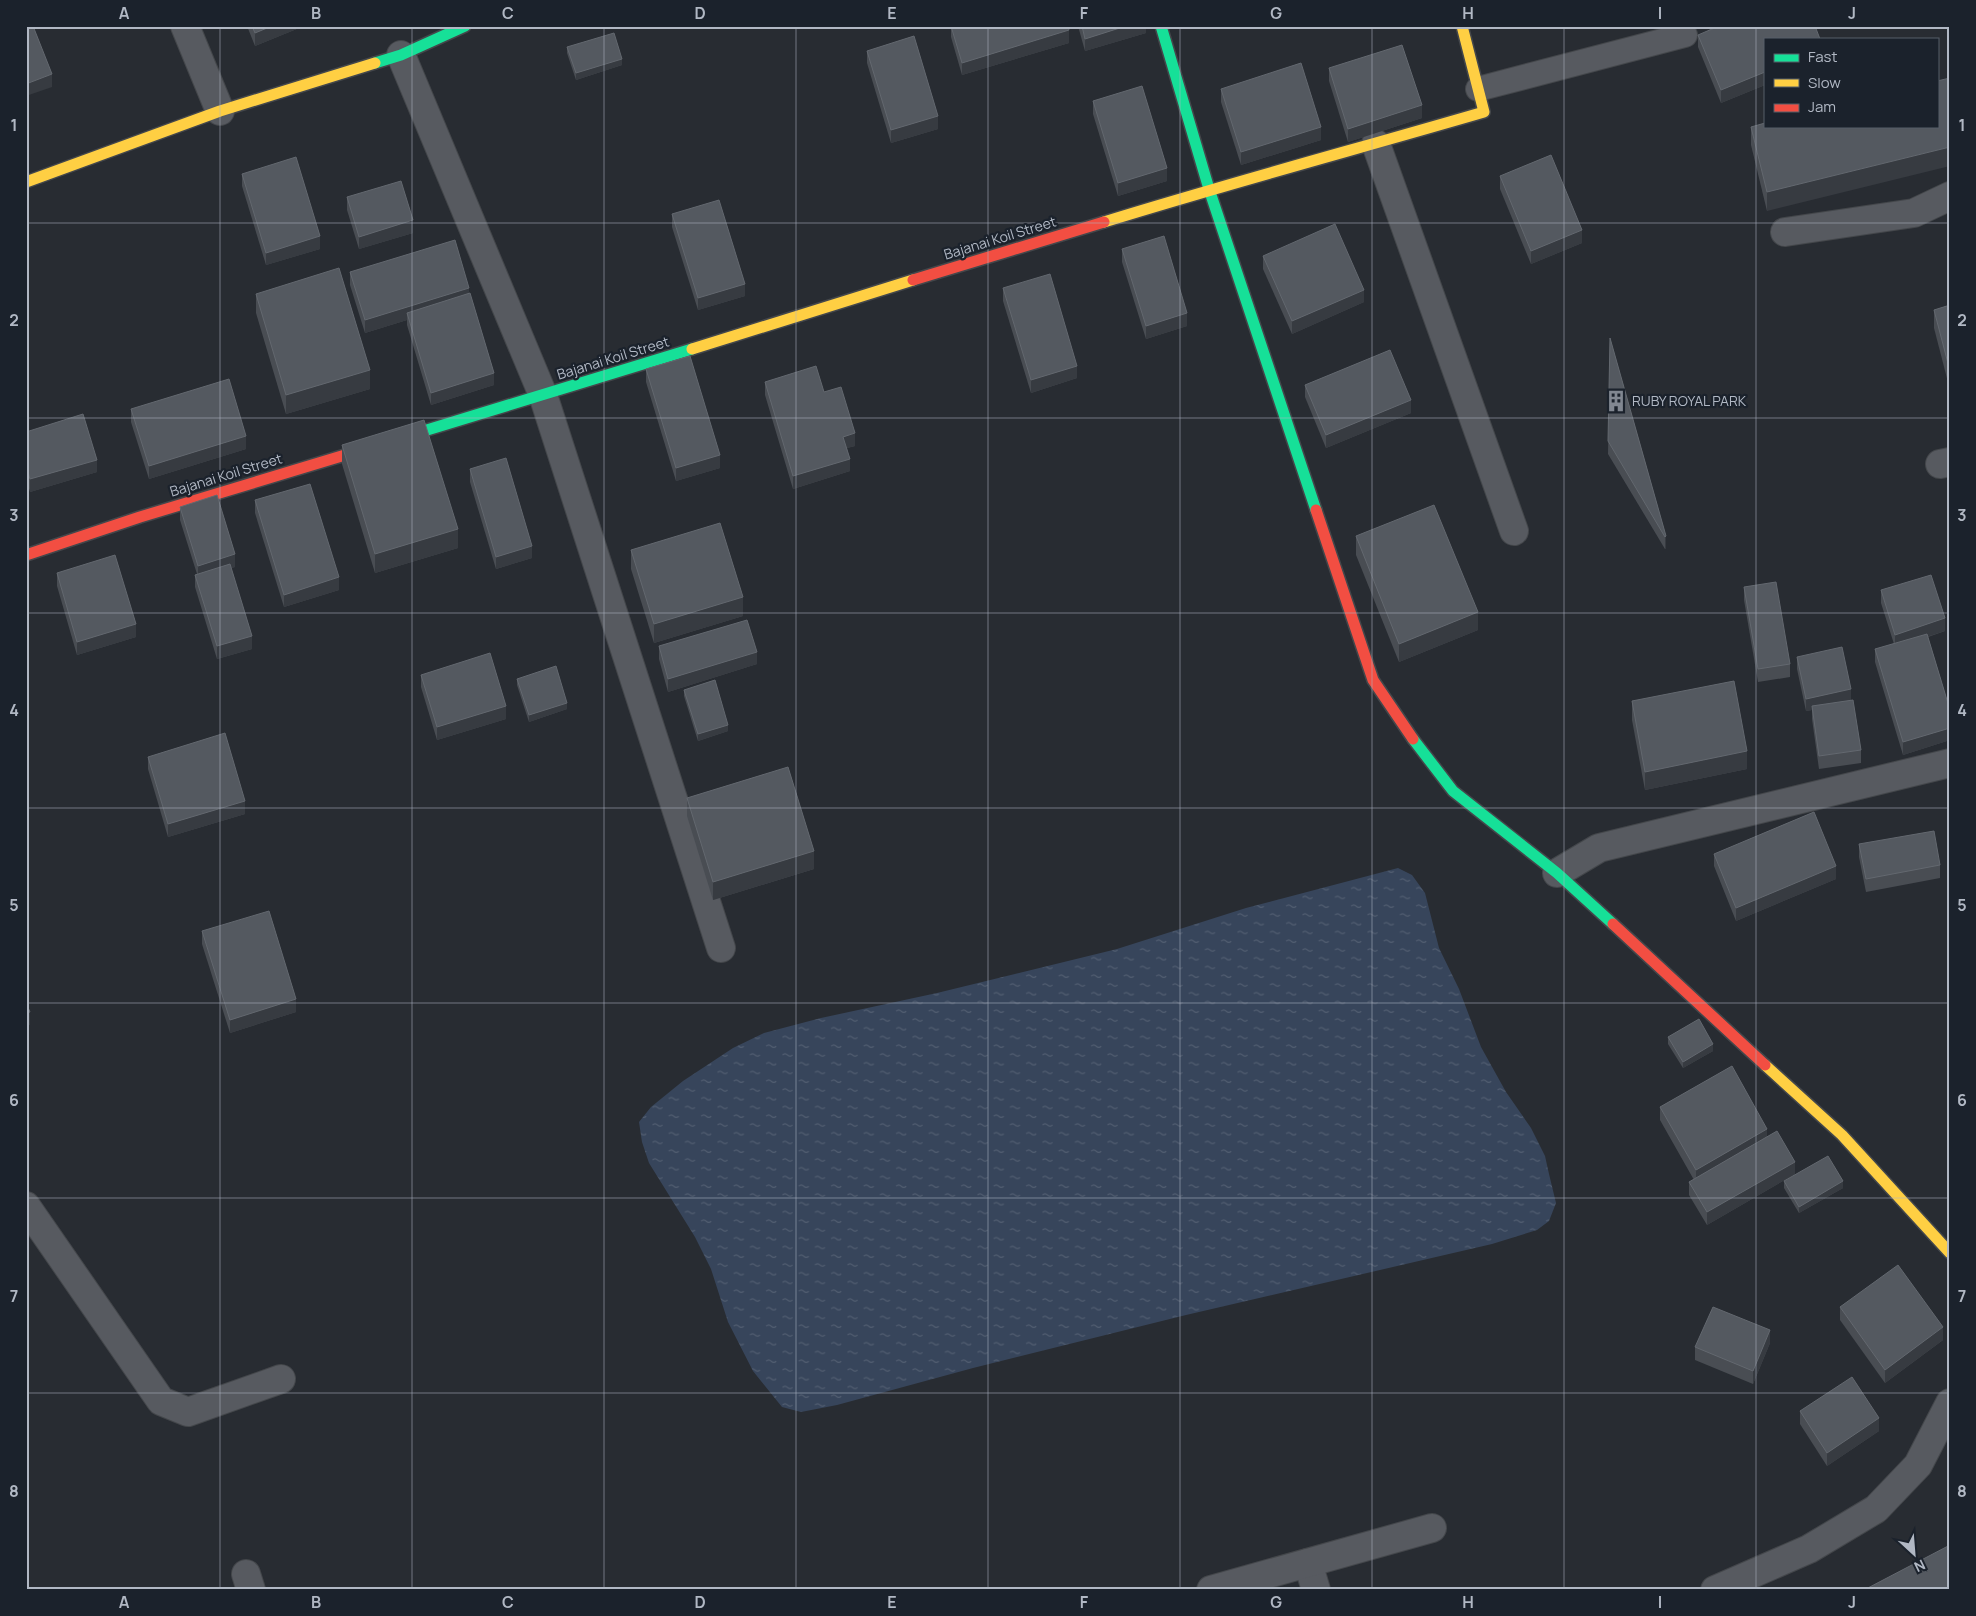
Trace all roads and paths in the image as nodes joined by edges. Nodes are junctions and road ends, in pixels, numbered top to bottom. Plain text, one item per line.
1 (185, 26) edge
2 (465, 26) edge
3 (1161, 26) edge
4 (1462, 26) edge
5 (1685, 35) dead end
6 (401, 55) junction
7 (1478, 89) junction
8 (220, 111) junction
9 (1376, 144) junction
10 (26, 182) edge
11 (1209, 189) junction
12 (1950, 196) edge
13 (1785, 232) dead end
14 (543, 395) junction
15 (1514, 531) dead end
16 (26, 556) edge
17 (1950, 763) edge
18 (1557, 873) junction
19 (721, 948) dead end
20 (27, 1210) edge
21 (1950, 1253) edge
22 (281, 1379) dead end
23 (1950, 1403) edge
24 (1432, 1528) dead end
25 (1308, 1563) junction
26 (1212, 1590) edge
27 (1316, 1590) edge
28 (1715, 1590) edge

1 - 8 street
2 - 6 street
3 - 11 street
4 - 7 street
5 - 7 lane
6 - 8 street
6 - 14 street
7 - 9 street, Bajanai Koil Street
8 - 10 street
9 - 11 street, Bajanai Koil Street
9 - 15 street
11 - 14 street, Bajanai Koil Street
11 - 18 street
12 - 13 street
14 - 16 street, Bajanai Koil Street
14 - 19 street
17 - 18 street
18 - 21 street
20 - 22 street
23 - 28 street
24 - 25 street
25 - 26 street
25 - 27 street

